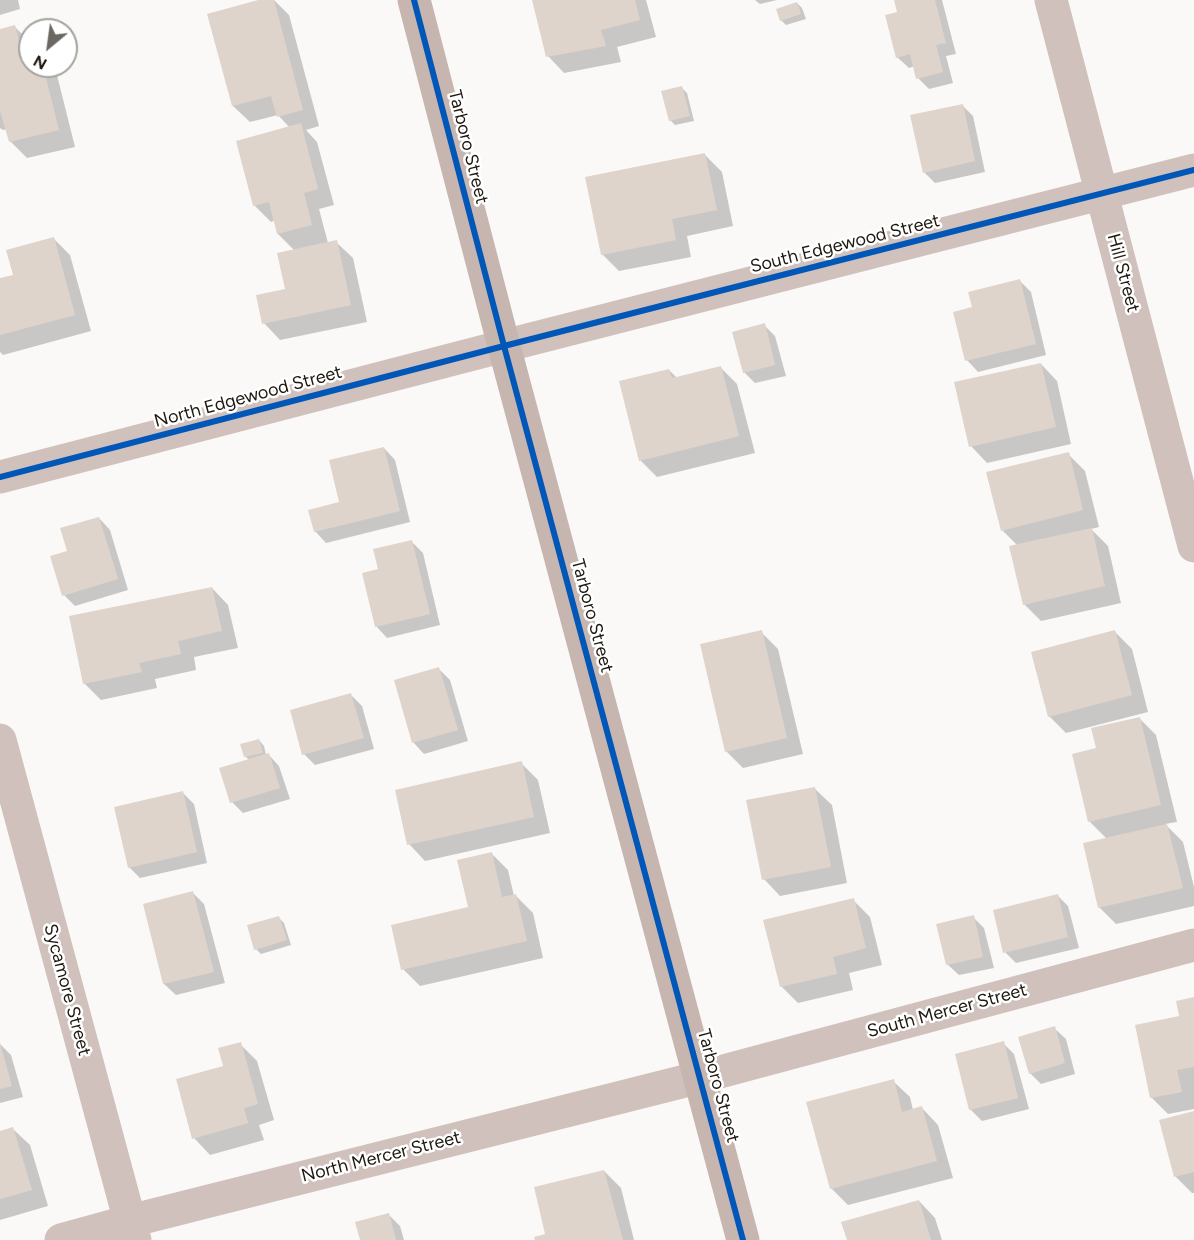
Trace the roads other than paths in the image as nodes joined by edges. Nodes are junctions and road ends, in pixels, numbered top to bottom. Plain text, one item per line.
1 (414, 0) edge
2 (1051, 0) edge
3 (1194, 170) edge
4 (1102, 195) junction
5 (504, 346) junction
6 (0, 477) edge
7 (1194, 546) edge
8 (0, 740) edge
9 (1194, 945) edge
10 (701, 1077) junction
11 (132, 1230) edge
12 (62, 1240) edge
13 (743, 1240) edge

1 - 5 street, Tarboro Street
2 - 4 street, Hill Street
3 - 4 street, South Edgewood Street
4 - 5 street, South Edgewood Street
4 - 7 street, Hill Street
5 - 6 street, North Edgewood Street
5 - 10 street, Tarboro Street
8 - 11 street, Sycamore Street
9 - 10 street, South Mercer Street
10 - 11 street, North Mercer Street
10 - 13 street, Tarboro Street
11 - 12 street, North Mercer Street

